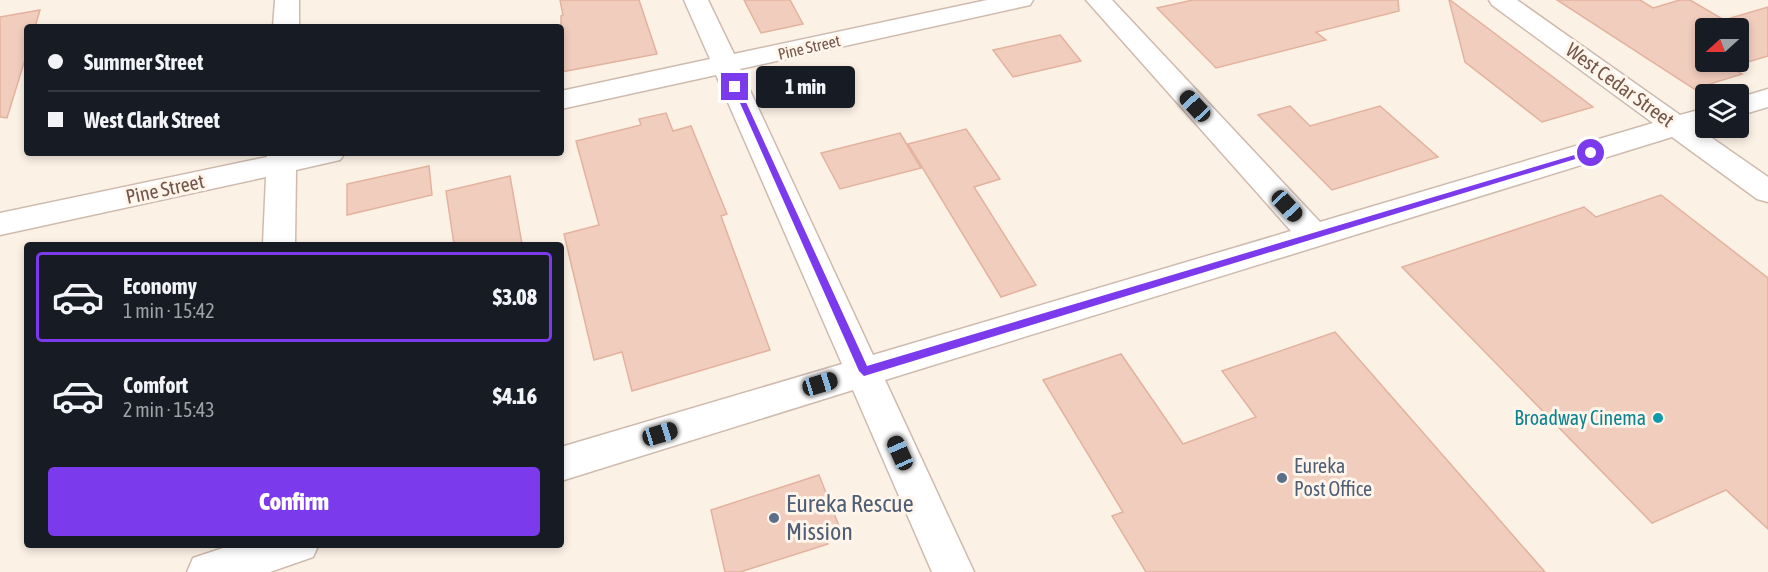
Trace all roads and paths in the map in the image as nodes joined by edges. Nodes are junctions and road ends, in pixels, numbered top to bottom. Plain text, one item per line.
1 (287, 0) edge
2 (696, 0) edge
3 (1021, 0) edge
4 (1098, 0) edge
5 (1501, 0) edge
6 (286, 24) edge
7 (726, 66) junction
8 (1768, 98) edge
9 (564, 99) edge
10 (1749, 104) edge
11 (1691, 122) edge
12 (306, 156) edge
13 (282, 159) edge
14 (1768, 192) edge
15 (0, 224) edge
16 (1314, 236) junction
17 (279, 242) edge
18 (864, 371) junction
19 (564, 463) edge
20 (276, 554) edge
21 (208, 572) edge
22 (953, 572) edge

1 - 6 street
2 - 7 street
3 - 7 street, Pine Street
4 - 16 street
5 - 11 street, West Cedar Street
7 - 9 street, Pine Street
7 - 18 street
8 - 10 street
11 - 14 street, West Cedar Street
11 - 16 street
12 - 13 street, Pine Street
13 - 15 street, Pine Street
13 - 17 street
16 - 18 street
18 - 19 street
18 - 22 street
20 - 21 street

